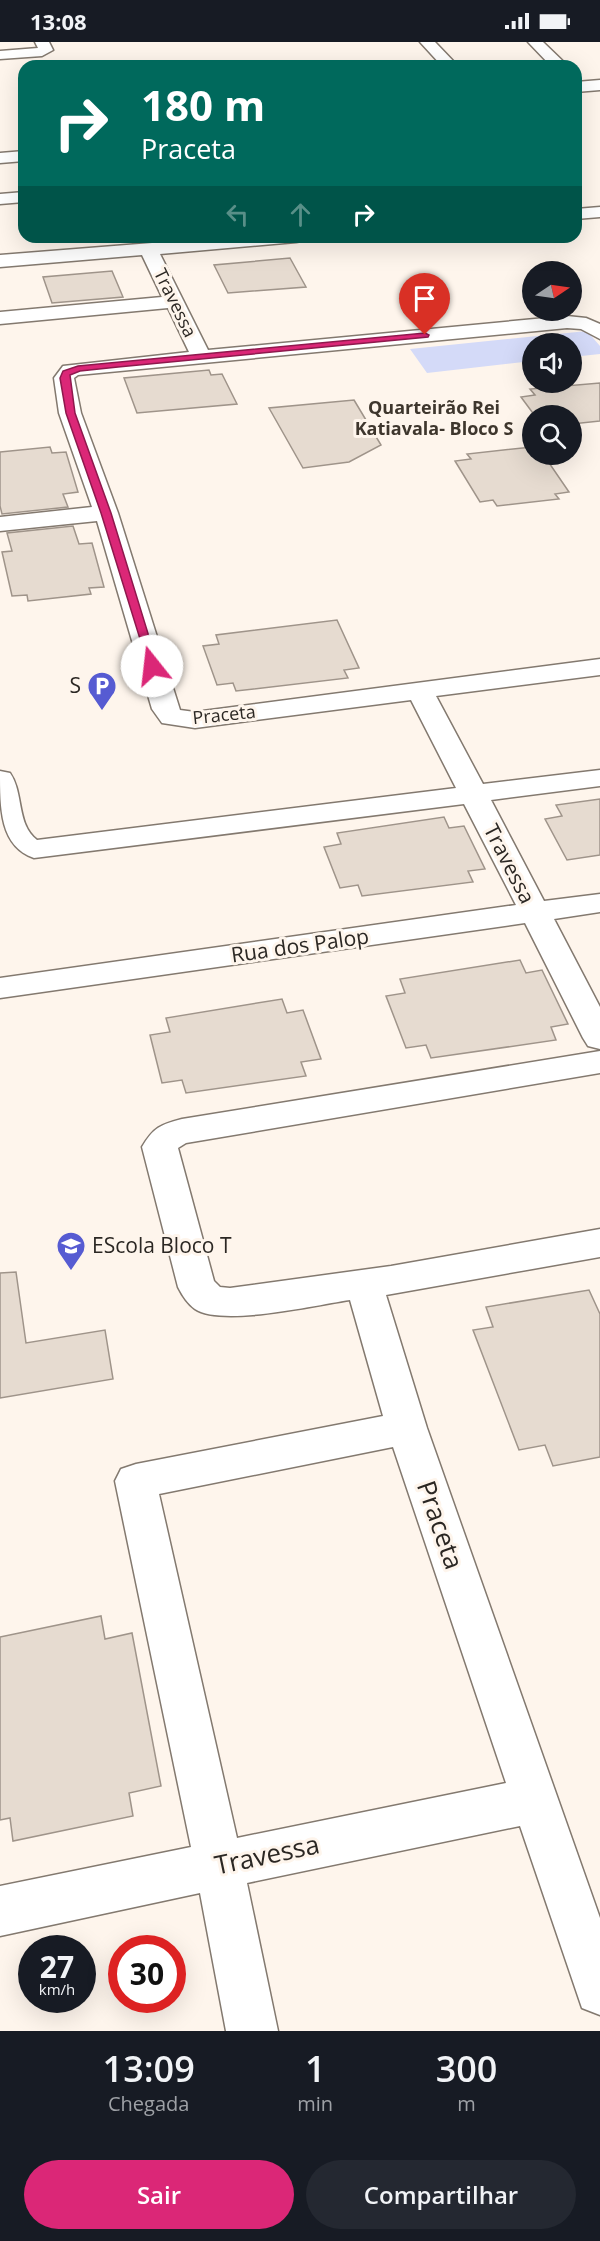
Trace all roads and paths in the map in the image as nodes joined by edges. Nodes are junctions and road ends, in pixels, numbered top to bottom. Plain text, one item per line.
1 (42, 42) edge
2 (427, 42) edge
3 (535, 42) edge
4 (0, 55) edge
5 (444, 60) edge
6 (554, 60) edge
7 (582, 85) edge
8 (600, 85) edge
9 (18, 156) edge
10 (0, 158) edge
11 (600, 196) edge
12 (18, 197) edge
13 (0, 198) edge
14 (582, 198) edge
15 (600, 212) edge
16 (582, 214) edge
17 (18, 243) edge
18 (222, 243) edge
19 (0, 244) edge
20 (148, 249) junction
21 (0, 261) edge
22 (174, 302) junction
23 (0, 318) edge
24 (600, 333) edge
25 (201, 356) junction
26 (106, 513) junction
27 (0, 524) edge
28 (600, 667) edge
29 (419, 689) junction
30 (600, 778) edge
31 (0, 779) edge
32 (475, 795) junction
33 (600, 903) edge
34 (533, 913) junction
35 (0, 988) edge
36 (600, 1038) edge
37 (600, 1062) edge
38 (600, 1243) edge
39 (364, 1284) junction
40 (407, 1428) junction
41 (534, 1800) junction
42 (219, 1865) junction
43 (0, 1911) edge
44 (600, 1990) edge
45 (252, 2031) edge

1 - 4 street
2 - 5 street
3 - 6 street
7 - 8 street
9 - 10 street
11 - 14 street
12 - 13 street
15 - 16 street
17 - 19 street
18 - 20 street
20 - 21 street
20 - 22 street, Travessa
22 - 23 street
22 - 25 street, Travessa
24 - 25 street, Praceta
25 - 26 street, Praceta
26 - 27 street
26 - 29 street, Praceta
28 - 29 street, Praceta
29 - 32 street, Travessa
30 - 32 street
31 - 32 street
32 - 34 street, Travessa
33 - 34 street, Rua dos Palop
34 - 35 street, Rua dos Palop
34 - 36 street, Travessa
37 - 39 street
38 - 39 street
39 - 40 street, Praceta
40 - 41 street, Praceta
40 - 42 street
41 - 42 street, Travessa
41 - 44 street, Praceta
42 - 43 street, Travessa
42 - 45 street

